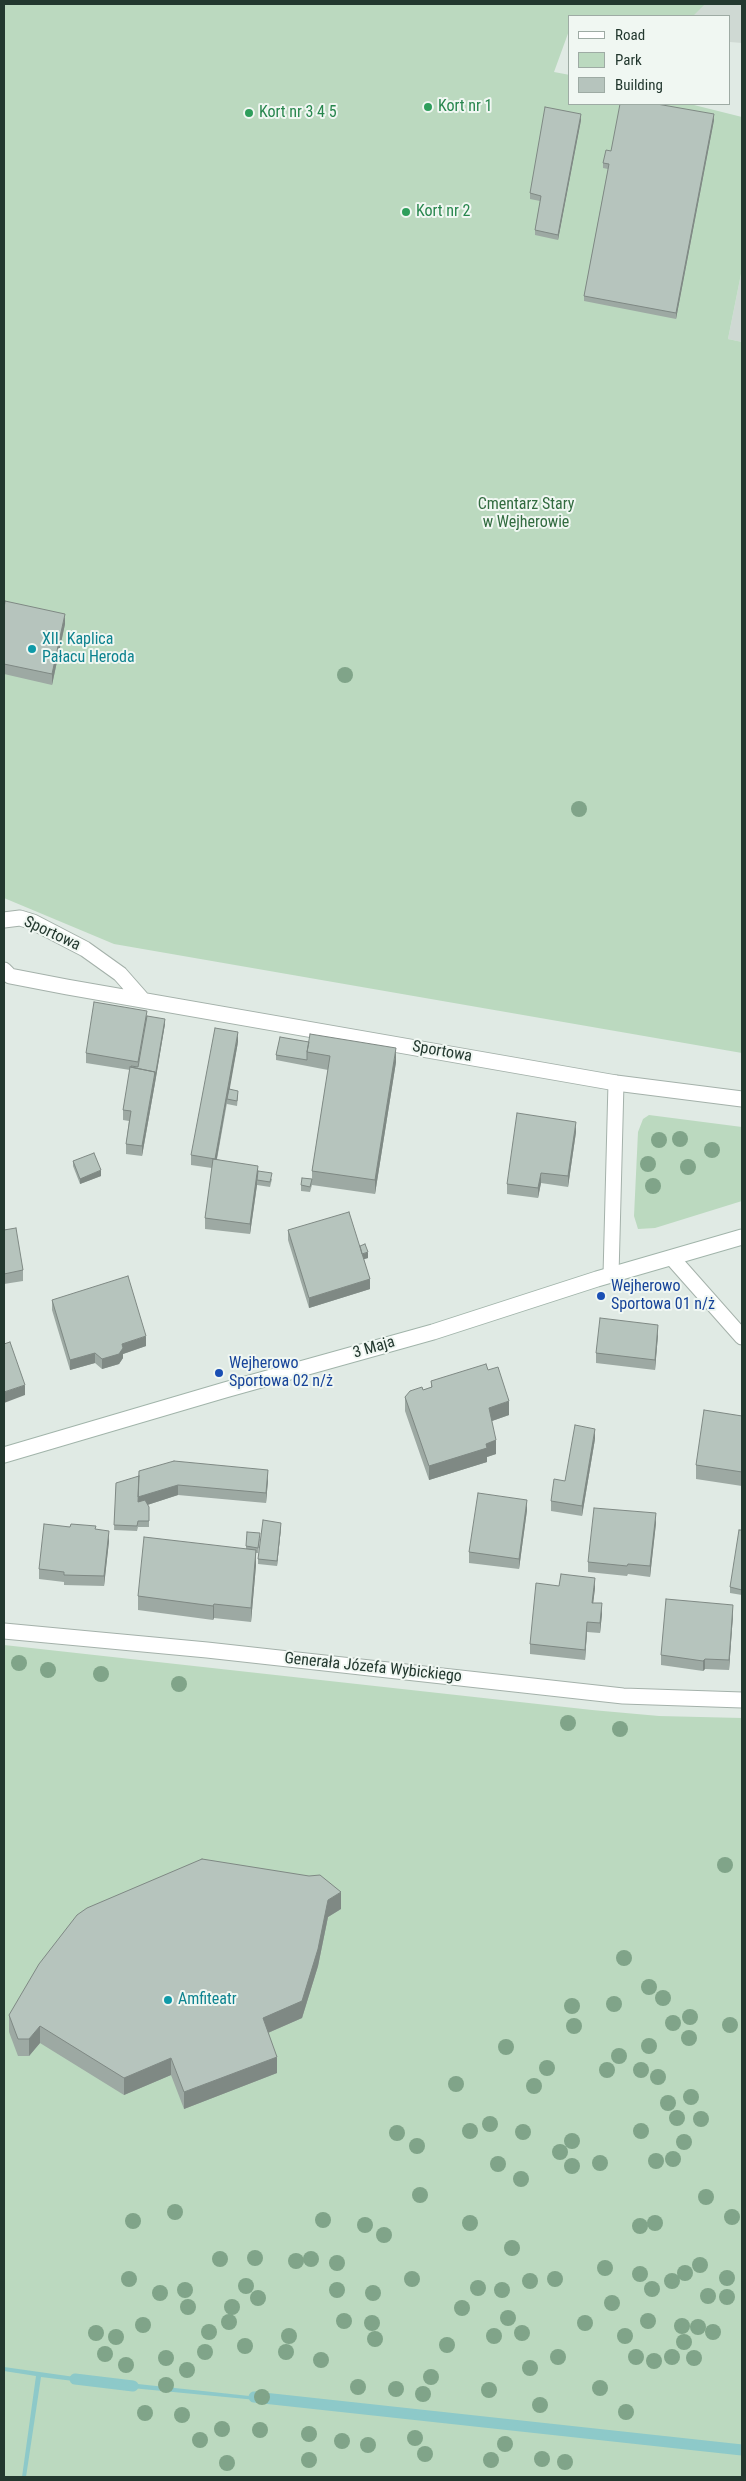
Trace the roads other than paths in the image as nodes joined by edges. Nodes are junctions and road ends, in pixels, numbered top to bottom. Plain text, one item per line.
1 (4, 920) edge
2 (4, 970) edge
3 (142, 998) junction
4 (616, 1083) junction
5 (742, 1099) edge
6 (742, 1237) edge
7 (672, 1258) junction
8 (611, 1275) junction
9 (742, 1336) edge
10 (4, 1456) edge
11 (4, 1631) edge
12 (742, 1700) edge

1 - 3 street, Sportowa
2 - 3 street, Sportowa
3 - 4 street, Sportowa
4 - 5 street, Sportowa
4 - 8 street
6 - 7 street, 3 Maja
7 - 8 street, 3 Maja
7 - 9 street
8 - 10 street, 3 Maja
11 - 12 street, Generała Józefa Wybickiego

